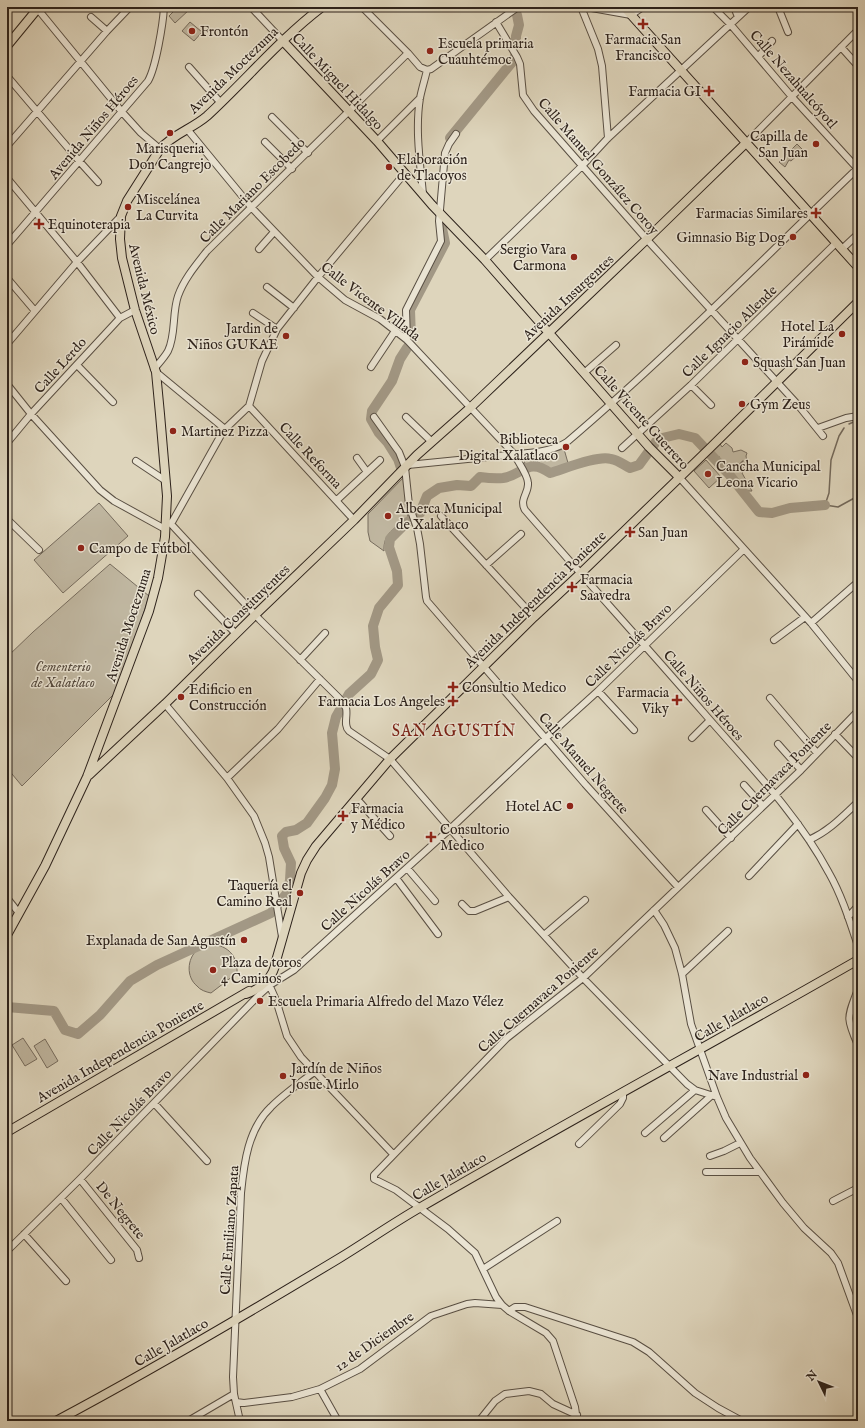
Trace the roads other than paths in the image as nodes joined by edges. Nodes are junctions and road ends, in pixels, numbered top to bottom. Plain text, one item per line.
1 (130, 7) edge
2 (164, 7) edge
3 (251, 7) edge
4 (322, 7) edge
5 (362, 7) edge
6 (518, 7) edge
7 (581, 7) edge
8 (586, 7) edge
9 (624, 7) edge
10 (643, 7) edge
11 (712, 7) edge
12 (734, 7) edge
13 (749, 7) edge
14 (778, 7) edge
15 (38, 8) edge
16 (631, 15) junction
17 (91, 17) dead end
18 (738, 17) junction
19 (496, 22) junction
20 (731, 25) junction
21 (107, 30) junction
22 (858, 30) edge
23 (788, 32) dead end
24 (282, 40) junction
25 (772, 41) dead end
26 (7, 46) edge
27 (841, 47) junction
28 (408, 53) junction
29 (758, 56) junction
30 (80, 61) junction
31 (858, 66) edge
32 (189, 67) dead end
33 (427, 70) junction
34 (681, 70) junction
35 (7, 76) edge
36 (792, 97) junction
37 (420, 98) junction
38 (220, 102) junction
39 (37, 111) junction
40 (348, 111) junction
41 (122, 112) junction
42 (272, 117) dead end
43 (187, 129) junction
44 (456, 134) dead end
45 (608, 138) junction
46 (377, 141) junction
47 (265, 142) dead end
48 (746, 143) junction
49 (7, 146) edge
50 (160, 149) junction
51 (308, 153) junction
52 (80, 162) junction
53 (582, 166) junction
54 (858, 168) edge
55 (292, 169) junction
56 (405, 173) junction
57 (7, 178) edge
58 (98, 182) dead end
59 (423, 194) junction
60 (252, 208) junction
61 (35, 213) junction
62 (440, 213) junction
63 (810, 213) junction
64 (121, 216) junction
65 (274, 232) junction
66 (858, 234) edge
67 (647, 240) junction
68 (7, 245) edge
69 (839, 246) junction
70 (259, 249) dead end
71 (485, 260) junction
72 (77, 262) junction
73 (858, 267) edge
74 (318, 277) junction
75 (7, 278) edge
76 (267, 287) dead end
77 (858, 302) edge
78 (294, 308) junction
79 (135, 310) junction
80 (711, 310) junction
81 (35, 311) junction
82 (253, 313) dead end
83 (120, 318) junction
84 (277, 329) junction
85 (395, 331) junction
86 (548, 333) junction
87 (407, 340) junction
88 (738, 340) junction
89 (7, 344) edge
90 (616, 345) dead end
91 (77, 365) junction
92 (371, 367) dead end
93 (155, 370) junction
94 (584, 373) junction
95 (776, 382) junction
96 (7, 384) edge
97 (691, 384) junction
98 (113, 402) dead end
99 (612, 404) junction
100 (711, 405) dead end
101 (249, 406) junction
102 (470, 408) junction
103 (31, 414) junction
104 (858, 416) edge
105 (374, 417) dead end
106 (406, 417) dead end
107 (818, 428) junction
108 (225, 429) junction
109 (638, 434) junction
110 (824, 436) dead end
111 (432, 442) junction
112 (7, 443) edge
113 (622, 448) dead end
114 (514, 454) junction
115 (357, 458) dead end
116 (380, 460) dead end
117 (136, 461) dead end
118 (406, 466) junction
119 (367, 472) junction
120 (525, 474) joint
121 (679, 477) junction
122 (166, 481) junction
123 (337, 500) junction
124 (441, 516) dead end
125 (7, 520) edge
126 (354, 520) junction
127 (167, 525) junction
128 (521, 534) dead end
129 (39, 550) dead end
130 (743, 550) junction
131 (486, 565) junction
132 (580, 574) junction
133 (858, 582) edge
134 (198, 594) dead end
135 (255, 615) junction
136 (534, 617) junction
137 (805, 617) junction
138 (811, 623) junction
139 (325, 633) dead end
140 (236, 634) junction
141 (774, 640) dead end
142 (644, 645) junction
143 (300, 660) junction
144 (484, 666) junction
145 (320, 679) junction
146 (858, 681) edge
147 (598, 691) junction
148 (770, 698) dead end
149 (165, 704) junction
150 (857, 714) edge
151 (710, 720) junction
152 (634, 730) dead end
153 (834, 734) junction
154 (546, 738) junction
155 (692, 738) dead end
156 (778, 744) dead end
157 (817, 754) junction
158 (858, 758) edge
159 (390, 759) junction
160 (801, 770) junction
161 (87, 777) junction
162 (227, 778) junction
163 (744, 785) dead end
164 (775, 795) junction
165 (356, 798) junction
166 (858, 802) edge
167 (763, 806) junction
168 (706, 810) dead end
169 (798, 824) junction
170 (450, 829) junction
171 (390, 836) dead end
172 (731, 838) junction
173 (809, 840) junction
174 (407, 868) junction
175 (749, 876) dead end
176 (396, 878) junction
177 (678, 887) junction
178 (509, 897) junction
179 (7, 898) edge
180 (585, 900) dead end
181 (435, 901) dead end
182 (462, 904) dead end
183 (858, 906) edge
184 (654, 910) junction
185 (19, 913) junction
186 (848, 917) junction
187 (728, 931) dead end
188 (438, 934) dead end
189 (7, 935) edge
190 (544, 935) junction
191 (283, 938) junction
192 (858, 946) edge
193 (858, 960) edge
194 (276, 961) junction
195 (682, 974) junction
196 (582, 978) junction
197 (268, 983) junction
198 (858, 989) edge
199 (246, 994) junction
200 (858, 1045) edge
201 (701, 1050) junction
202 (669, 1067) junction
203 (314, 1072) junction
204 (695, 1090) junction
205 (623, 1092) junction
206 (714, 1096) junction
207 (154, 1103) junction
208 (7, 1132) edge
209 (645, 1133) dead end
210 (664, 1138) dead end
211 (740, 1143) junction
212 (579, 1144) dead end
213 (393, 1154) junction
214 (710, 1156) dead end
215 (207, 1161) dead end
216 (706, 1172) dead end
217 (760, 1172) junction
218 (80, 1179) junction
219 (858, 1188) edge
220 (61, 1198) junction
221 (833, 1201) dead end
222 (419, 1208) junction
223 (557, 1221) dead end
224 (24, 1234) junction
225 (7, 1251) edge
226 (139, 1258) dead end
227 (111, 1260) dead end
228 (483, 1269) junction
229 (66, 1281) dead end
230 (502, 1304) junction
231 (509, 1311) junction
232 (858, 1318) edge
233 (235, 1320) junction
234 (320, 1389) junction
235 (234, 1394) junction
236 (236, 1402) junction
237 (577, 1418) edge
238 (56, 1421) edge
239 (188, 1421) edge
240 (240, 1421) edge
241 (338, 1421) edge
242 (479, 1421) edge
243 (742, 1421) edge

1 - 21 street
2 - 41 street, Avenida Niños Héroes
3 - 24 street, Calle Miguel Hidalgo
4 - 24 main road, Avenida Moctezuma
5 - 28 street
6 - 19 street
7 - 45 street
8 - 16 street
9 - 16 main road
10 - 16 street
11 - 20 street, Calle Nezahualcóyotl
12 - 18 street
13 - 18 street
14 - 23 street
15 - 26 main road
15 - 30 street
16 - 34 main road
17 - 21 street
18 - 20 street
19 - 33 street
19 - 53 street, Calle Manuel González Coroy
20 - 29 street, Calle Nezahualcóyotl
20 - 34 street
21 - 30 street
22 - 27 street
24 - 38 main road, Avenida Moctezuma
24 - 40 main road, Calle Miguel Hidalgo
25 - 29 street
27 - 31 street
27 - 36 street
28 - 33 street
28 - 40 street, Calle Mariano Escobedo
29 - 36 street, Calle Nezahualcóyotl
30 - 39 street
30 - 41 street
32 - 38 street
33 - 37 street
34 - 45 street
34 - 48 main road
35 - 39 street
36 - 48 street
36 - 54 street, Calle Nezahualcóyotl
37 - 46 street
37 - 59 street
38 - 43 main road, Avenida Moctezuma
39 - 49 street
39 - 52 street
40 - 46 main road, Calle Miguel Hidalgo
40 - 51 street, Calle Mariano Escobedo
41 - 50 street
41 - 52 street, Avenida Niños Héroes
42 - 51 street
43 - 50 main road, Avenida Moctezuma
43 - 60 street, Calle Vicente Villada
44 - 62 street
45 - 53 street
46 - 56 main road, Calle Miguel Hidalgo
47 - 55 street
48 - 63 main road
48 - 67 main road, Avenida Insurgentes
50 - 64 main road, Avenida México
51 - 55 street, Calle Mariano Escobedo
52 - 58 street
52 - 61 street, Avenida Niños Héroes
53 - 67 street, Calle Manuel González Coroy
53 - 71 street
54 - 63 street
55 - 60 street, Calle Mariano Escobedo
56 - 59 main road, Calle Vicente Guerrero
56 - 74 street
57 - 61 street
59 - 62 main road, Calle Vicente Guerrero
60 - 65 street, Calle Vicente Villada
60 - 93 street, Calle Mariano Escobedo
61 - 68 street, Avenida Niños Héroes
61 - 72 street
62 - 71 main road, Calle Vicente Guerrero
62 - 87 street
63 - 69 main road
63 - 80 street
64 - 72 street
64 - 79 main road, Avenida México
65 - 70 street
65 - 74 street, Calle Vicente Villada
66 - 69 street, Calle Ignacio Allende
67 - 80 street, Calle Manuel González Coroy
67 - 86 main road, Avenida Insurgentes
69 - 73 main road
69 - 88 street, Calle Ignacio Allende
71 - 86 main road, Calle Vicente Guerrero
72 - 81 street
72 - 83 street
74 - 78 street
74 - 85 street, Calle Vicente Villada
75 - 81 street
76 - 78 street
77 - 95 main road, Avenida Independencia Poniente
78 - 84 street
79 - 83 street, Calle Lerdo
79 - 93 main road, Avenida México
80 - 88 street, Calle Manuel González Coroy
80 - 99 street
81 - 89 street
82 - 84 street
83 - 91 street, Calle Lerdo
84 - 101 street
85 - 87 street, Calle Vicente Villada
85 - 92 street
86 - 94 main road, Calle Vicente Guerrero
86 - 102 main road, Avenida Insurgentes
87 - 102 street, Calle Vicente Villada
88 - 95 street, Calle Manuel González Coroy
88 - 97 street, Calle Ignacio Allende
90 - 94 street
91 - 98 street
91 - 103 street, Calle Lerdo
93 - 108 street
93 - 122 main road, Avenida Moctezuma
94 - 99 main road, Calle Vicente Guerrero
95 - 107 street, Calle Manuel González Coroy
95 - 121 main road, Avenida Independencia Poniente
96 - 103 street
97 - 100 street
97 - 109 street, Calle Ignacio Allende
99 - 109 main road, Calle Vicente Guerrero
99 - 114 street
101 - 108 street
101 - 123 street, Calle Reforma
102 - 111 main road, Avenida Insurgentes
102 - 114 street, Calle Vicente Villada
103 - 112 street, Calle Lerdo
103 - 127 street
104 - 107 street
105 - 118 street
106 - 111 street
107 - 110 street, Calle Manuel González Coroy
108 - 127 street
109 - 113 street, Calle Ignacio Allende
109 - 121 main road, Calle Vicente Guerrero
111 - 118 main road, Avenida Insurgentes
114 - 118 street
114 - 120 street, Calle Vicente Villada
115 - 119 street
116 - 119 street
117 - 122 street
118 - 126 main road, Avenida Constituyentes
118 - 144 street, Calle Manuel Negrete
119 - 123 street
120 - 132 street, Calle Niños Héroes
121 - 130 street, Calle Vicente Guerrero
121 - 132 main road, Avenida Independencia Poniente
122 - 127 main road, Avenida Moctezuma
123 - 126 street, Calle Reforma
124 - 131 street
125 - 129 street
126 - 135 main road, Avenida Constituyentes
127 - 135 street
127 - 161 main road, Avenida Moctezuma
128 - 131 street
130 - 137 street, Calle Vicente Guerrero
130 - 142 street, Calle Nicolás Bravo
131 - 136 street
132 - 136 main road, Avenida Independencia Poniente
132 - 142 street, Calle Niños Héroes
133 - 138 street
134 - 140 street
135 - 140 main road, Avenida Constituyentes
135 - 143 street
136 - 144 main road, Avenida Independencia Poniente
137 - 138 street, Calle Vicente Guerrero
137 - 141 street
138 - 146 street, Calle Vicente Guerrero
139 - 143 street
140 - 149 main road, Avenida Constituyentes
142 - 147 street, Calle Nicolás Bravo
142 - 151 street, Calle Niños Héroes
143 - 145 street
144 - 154 street, Calle Manuel Negrete
144 - 159 main road, Avenida Independencia Poniente
145 - 159 street
145 - 162 street
147 - 152 street
147 - 154 street, Calle Nicolás Bravo
148 - 157 street
149 - 161 main road, Avenida Constituyentes
149 - 162 street
150 - 153 street, Calle Cuernavaca Poniente
151 - 155 street
151 - 164 street, Calle Niños Héroes
153 - 157 street, Calle Cuernavaca Poniente
153 - 158 street
154 - 170 street, Calle Nicolás Bravo
154 - 177 street, Calle Manuel Negrete
156 - 160 street
157 - 160 street, Calle Cuernavaca Poniente
159 - 165 main road, Avenida Independencia Poniente
159 - 170 street
160 - 164 street, Calle Cuernavaca Poniente
161 - 185 main road, Avenida Moctezuma
162 - 191 street
163 - 167 street
164 - 167 street, Calle Cuernavaca Poniente
164 - 169 street, Calle Niños Héroes
165 - 171 street
165 - 191 main road, Avenida Independencia Poniente
166 - 173 street
167 - 172 street, Calle Cuernavaca Poniente
168 - 172 street
169 - 173 street, Calle Niños Héroes
169 - 175 street
170 - 174 street, Calle Nicolás Bravo
170 - 178 street
172 - 177 street, Calle Cuernavaca Poniente
173 - 186 street, Calle Niños Héroes
174 - 176 street, Calle Nicolás Bravo
174 - 181 street
176 - 188 street
176 - 197 street, Calle Nicolás Bravo
177 - 184 street, Calle Cuernavaca Poniente
178 - 182 street
178 - 190 street
179 - 185 street
180 - 190 street
183 - 186 street
184 - 195 street
184 - 196 street, Calle Cuernavaca Poniente
185 - 189 main road, Avenida Moctezuma
186 - 192 street, Calle Niños Héroes
187 - 195 street
190 - 196 street
191 - 194 main road, Avenida Independencia Poniente
193 - 201 main road, Calle Jalatlaco
194 - 197 main road, Avenida Independencia Poniente
194 - 199 main road, Avenida Independencia Poniente
195 - 201 street
196 - 202 street
196 - 213 street, Calle Cuernavaca Poniente
197 - 199 main road, Avenida Independencia Poniente
197 - 203 street
197 - 207 street, Calle Nicolás Bravo
198 - 200 street
199 - 208 main road, Avenida Independencia Poniente
201 - 202 main road, Calle Jalatlaco
201 - 206 street
202 - 204 street
202 - 205 main road, Calle Jalatlaco
203 - 213 street
203 - 233 street, Calle Emiliano Zapata
204 - 206 street
204 - 209 street
205 - 212 street
205 - 222 main road, Calle Jalatlaco
206 - 210 street
206 - 211 street
207 - 215 street
207 - 218 street, Calle Nicolás Bravo
211 - 214 street
211 - 217 street
213 - 222 street, Calle Cuernavaca Poniente
216 - 217 street
217 - 232 street
218 - 220 street, Calle Nicolás Bravo
218 - 226 street, De Negrete
219 - 221 street
220 - 224 street, Calle Nicolás Bravo
220 - 227 street
222 - 228 street
222 - 233 main road, Calle Jalatlaco
223 - 228 street
224 - 225 street, Calle Nicolás Bravo
224 - 229 street
228 - 230 street
230 - 231 street
230 - 234 street, 12 de Diciembre
231 - 237 street
231 - 243 street
233 - 235 street, Calle Emiliano Zapata
233 - 238 main road, Calle Jalatlaco
234 - 236 street, 12 de Diciembre
234 - 241 street
235 - 236 street, Calle Emiliano Zapata
235 - 239 street
236 - 240 street, Calle Emiliano Zapata
237 - 242 street

